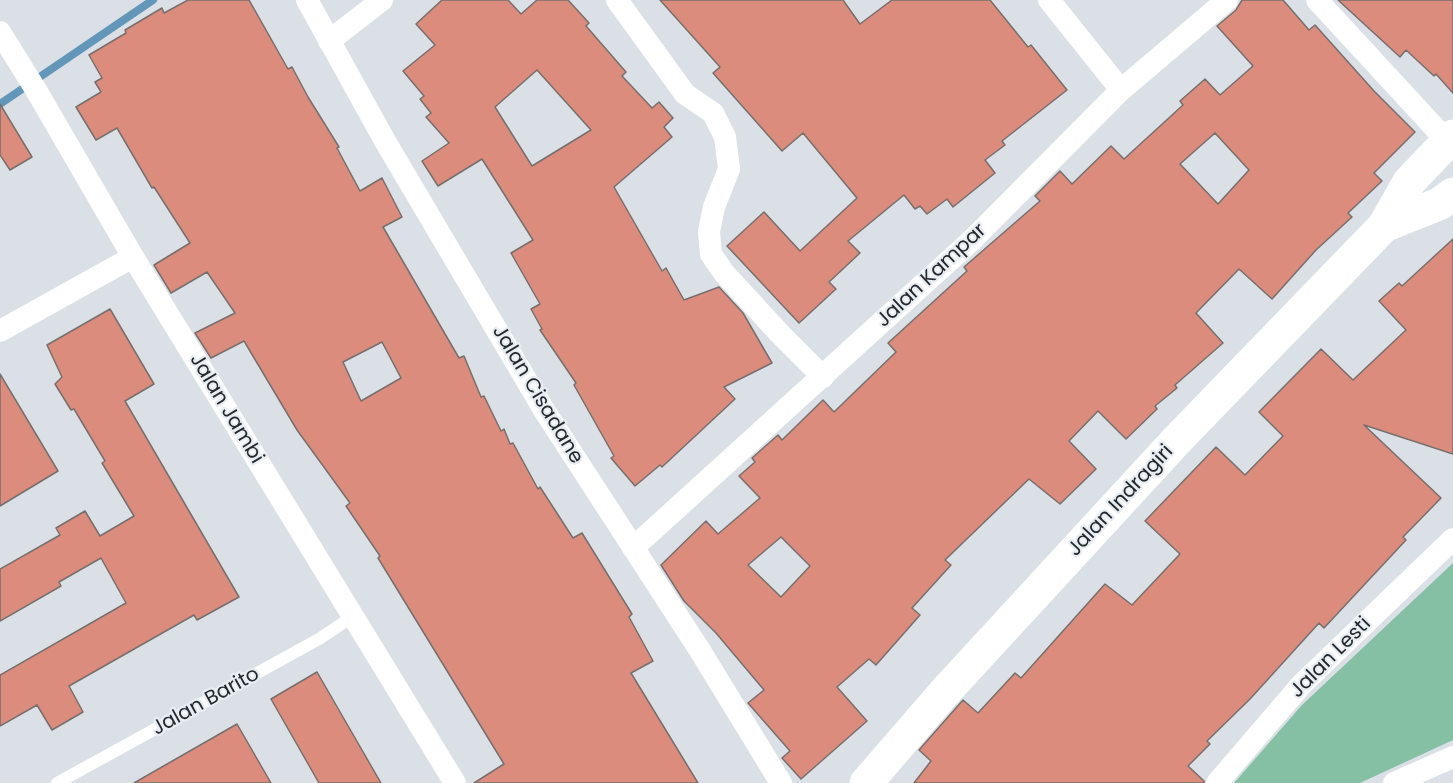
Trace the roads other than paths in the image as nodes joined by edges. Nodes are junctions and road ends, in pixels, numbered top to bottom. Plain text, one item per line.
1 (306, 0) edge
2 (381, 0) edge
3 (617, 0) edge
4 (1050, 0) edge
5 (1227, 0) edge
6 (1317, 0) edge
7 (0, 32) edge
8 (329, 41) junction
9 (1121, 90) junction
10 (1450, 139) edge
11 (1453, 194) edge
12 (1384, 226) junction
13 (133, 257) junction
14 (0, 331) edge
15 (823, 377) junction
16 (1453, 539) edge
17 (633, 548) junction
18 (352, 617) junction
19 (1453, 757) edge
20 (57, 783) edge
21 (455, 783) edge
22 (781, 783) edge
23 (866, 783) edge
24 (1217, 783) edge
25 (1394, 783) edge

1 - 8 street, Jalan Cisadane
2 - 8 street
3 - 15 street
4 - 9 street
5 - 9 street, Jalan Kampar
6 - 10 street
7 - 13 street, Jalan Jambi
8 - 17 street, Jalan Cisadane
9 - 15 street, Jalan Kampar
10 - 12 street, Jalan Indragiri
11 - 12 street, Jalan Indragiri
12 - 23 street, Jalan Indragiri
13 - 14 street
13 - 18 street, Jalan Jambi
15 - 17 street, Jalan Kampar
16 - 24 street, Jalan Lesti
17 - 22 street, Jalan Cisadane
18 - 20 lane, Jalan Barito
18 - 21 street, Jalan Jambi
19 - 25 street

